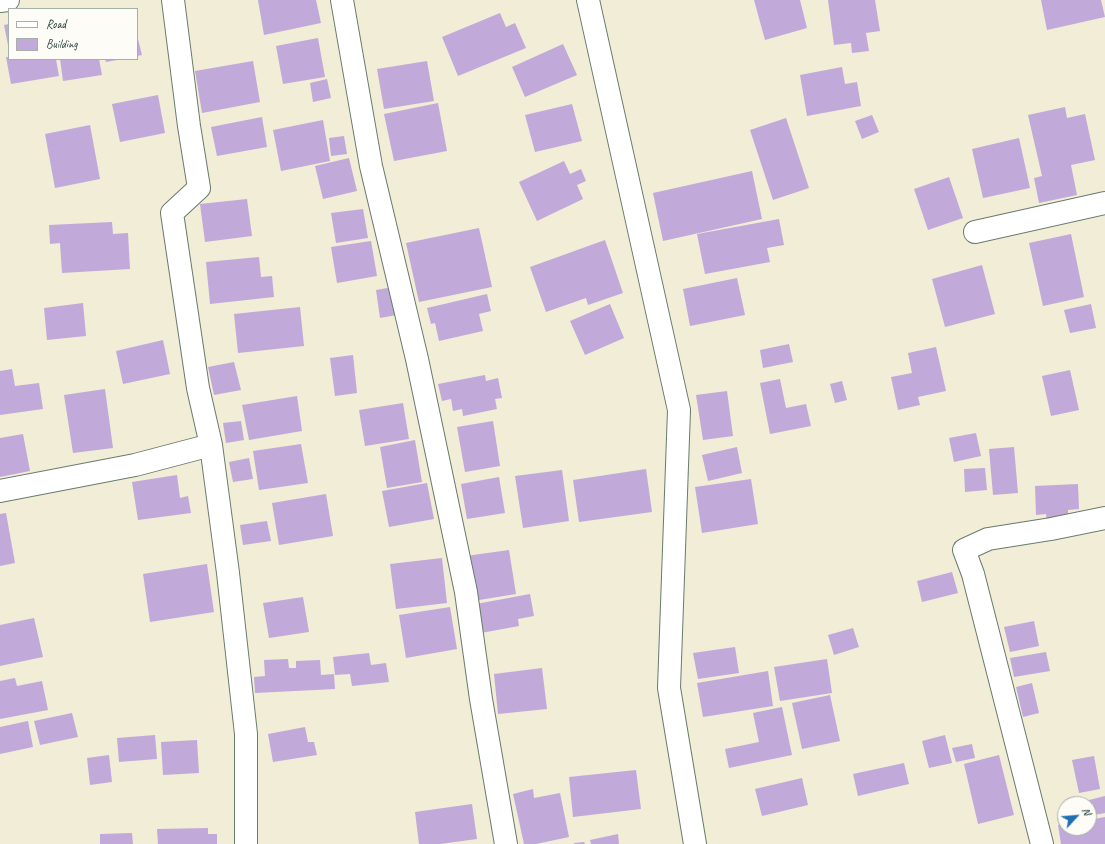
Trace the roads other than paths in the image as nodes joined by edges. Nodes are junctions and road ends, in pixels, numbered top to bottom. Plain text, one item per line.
1 (8, 0) edge
2 (173, 0) edge
3 (342, 0) edge
4 (588, 0) edge
5 (0, 1) edge
6 (1105, 203) edge
7 (975, 232) dead end
8 (211, 446) junction
9 (0, 491) edge
10 (1105, 518) edge
11 (246, 844) edge
12 (506, 844) edge
13 (695, 844) edge
14 (1042, 844) edge

1 - 5 street
2 - 8 street
3 - 12 street
4 - 13 street
6 - 7 street
8 - 9 street
8 - 11 street
10 - 14 street

